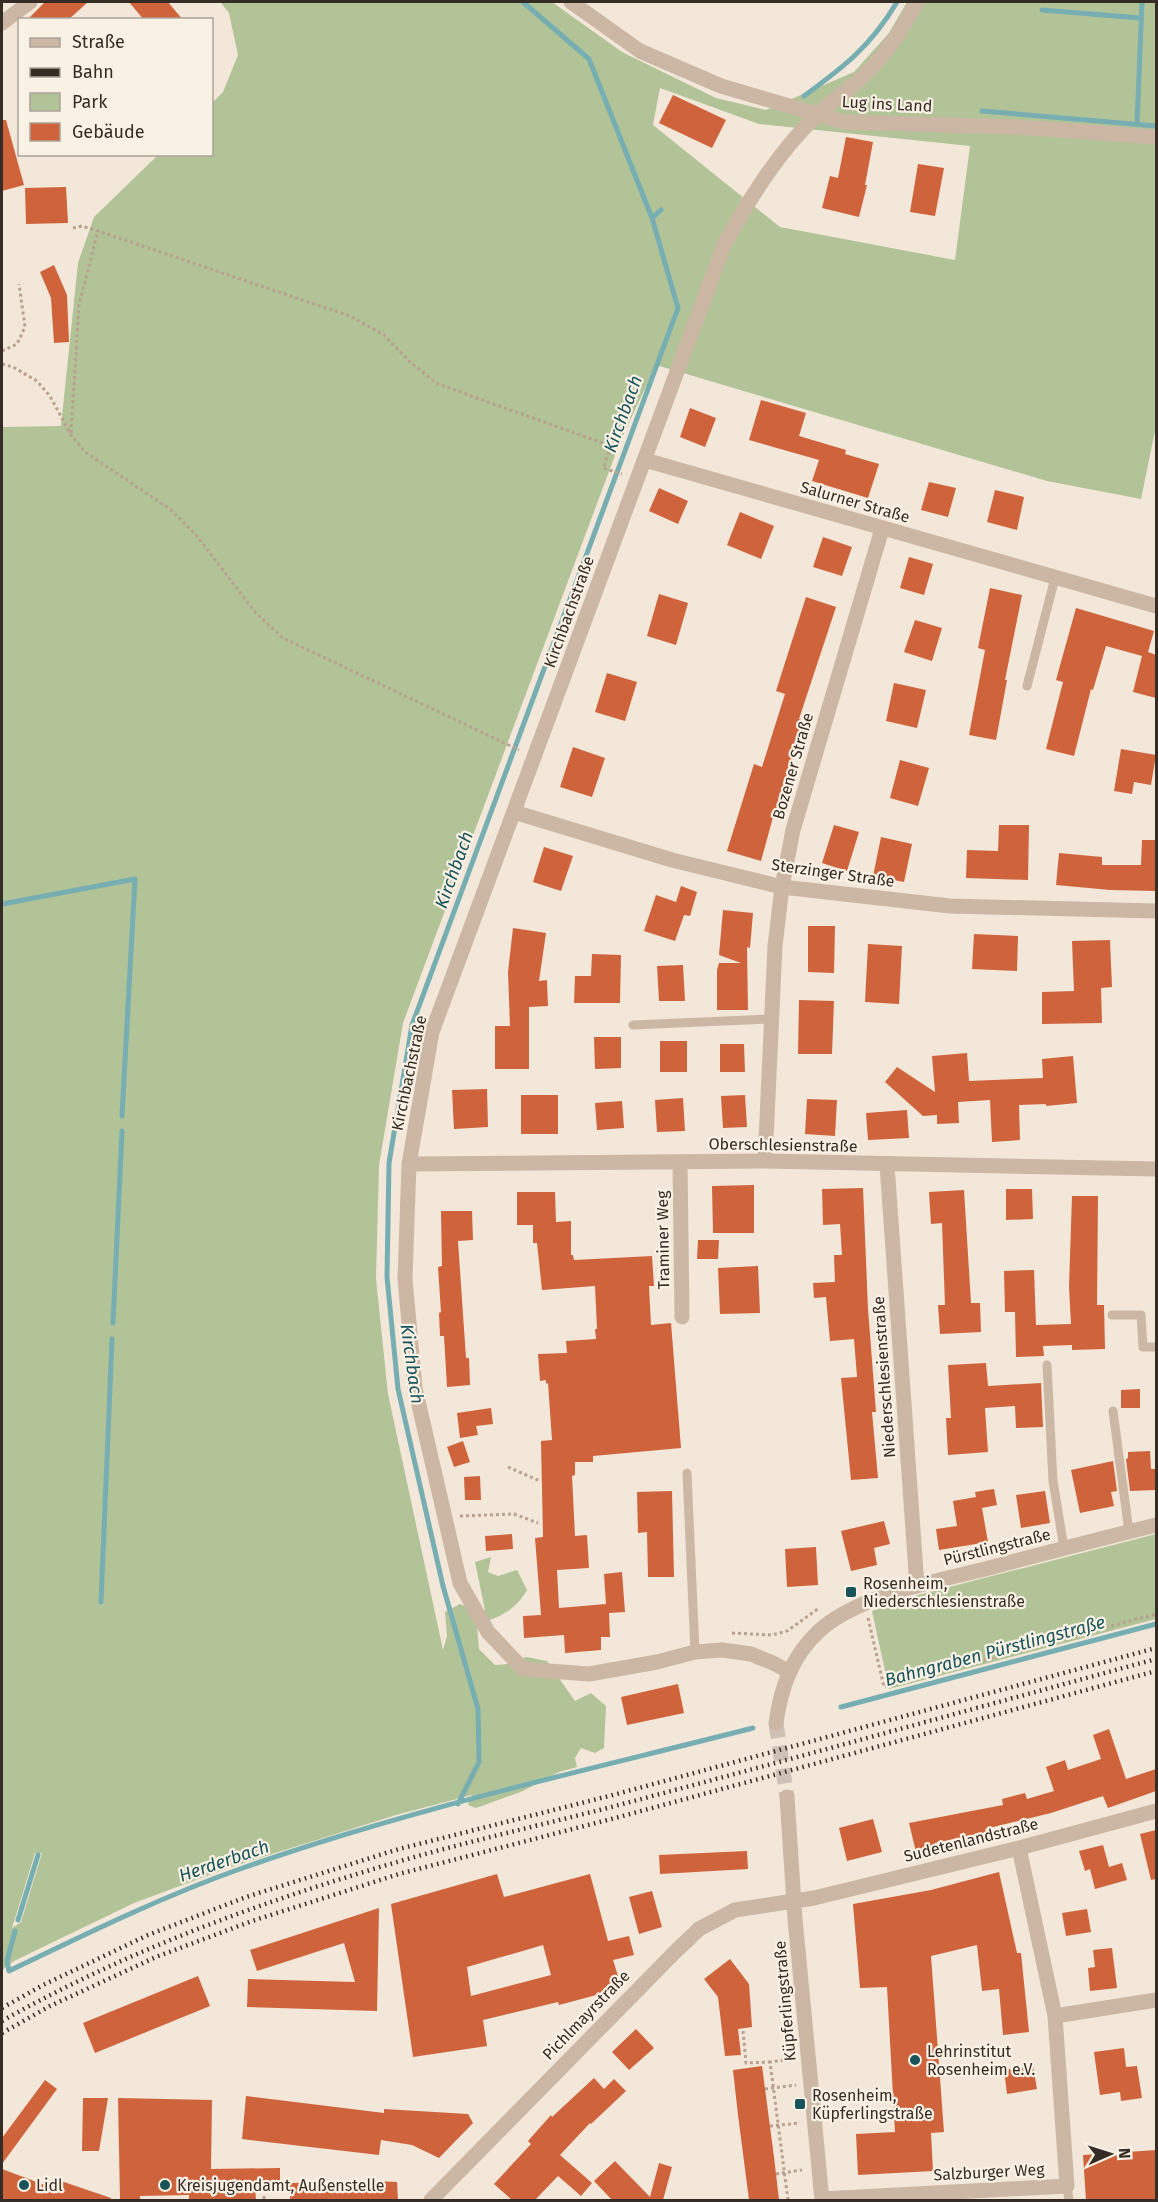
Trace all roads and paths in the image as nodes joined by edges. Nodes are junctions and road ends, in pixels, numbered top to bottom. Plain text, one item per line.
1 (30, 2) edge
2 (571, 2) edge
3 (917, 2) edge
4 (2, 23) edge
5 (817, 115) junction
6 (1156, 137) edge
7 (72, 228) dead end
8 (98, 231) junction
9 (19, 284) dead end
10 (2, 351) edge
11 (2, 364) edge
12 (71, 435) junction
13 (645, 460) junction
14 (603, 468) dead end
15 (882, 529) junction
16 (1055, 578) junction
17 (1156, 606) edge
18 (1027, 686) dead end
19 (535, 757) junction
20 (514, 812) junction
21 (782, 887) junction
22 (1156, 910) edge
23 (772, 1019) junction
24 (633, 1024) dead end
25 (765, 1161) junction
26 (680, 1163) junction
27 (409, 1164) junction
28 (887, 1165) junction
29 (1156, 1169) edge
30 (1112, 1315) dead end
31 (682, 1317) dead end
32 (1156, 1347) edge
33 (1047, 1365) dead end
34 (1113, 1411) dead end
35 (508, 1467) dead end
36 (687, 1473) dead end
37 (540, 1481) dead end
38 (445, 1516) junction
39 (537, 1523) dead end
40 (1156, 1525) edge
41 (1129, 1532) junction
42 (1065, 1548) junction
43 (917, 1586) junction
44 (865, 1603) junction
45 (823, 1606) dead end
46 (1156, 1614) edge
47 (723, 1632) dead end
48 (695, 1652) junction
49 (788, 1671) junction
50 (776, 1723) tunnel mouth
51 (787, 1797) tunnel mouth
52 (1156, 1811) edge
53 (1019, 1848) junction
54 (794, 1901) junction
55 (1156, 2000) edge
56 (1055, 2016) junction
57 (743, 2031) dead end
58 (808, 2057) junction
59 (770, 2062) junction
60 (811, 2084) junction
61 (773, 2088) junction
62 (765, 2089) dead end
63 (814, 2121) junction
64 (778, 2125) junction
65 (770, 2126) dead end
66 (819, 2168) junction
67 (784, 2172) junction
68 (776, 2174) dead end
69 (1068, 2193) edge
70 (431, 2200) edge
71 (788, 2200) edge
72 (822, 2200) edge

1 - 4 street
2 - 5 street, Lug ins Land
3 - 5 street, Kirchbachstraße
5 - 6 street, Lug ins Land
5 - 13 street, Kirchbachstraße
7 - 8 path
8 - 12 path
8 - 14 path
9 - 10 path
11 - 12 path
12 - 19 path
13 - 15 street, Salurner Straße
13 - 19 street, Kirchbachstraße
15 - 16 street, Salurner Straße
15 - 21 street, Bozener Straße
16 - 17 street, Salurner Straße
16 - 18 lane
19 - 20 street, Kirchbachstraße
20 - 21 street, Sterzinger Straße
20 - 27 street, Kirchbachstraße
21 - 22 street, Sterzinger Straße
21 - 23 street, Bozener Straße
23 - 24 lane
23 - 25 street, Bozener Straße
25 - 26 street, Oberschlesienstraße
25 - 28 street, Oberschlesienstraße
26 - 27 street, Oberschlesienstraße
26 - 31 street, Traminer Weg
27 - 38 street, Kirchbachstraße
28 - 29 street, Oberschlesienstraße
28 - 43 street, Niederschlesienstraße
30 - 32 lane
33 - 42 lane
34 - 41 lane
35 - 37 path
36 - 48 lane
38 - 39 path
38 - 48 street, Kirchbachstraße
40 - 41 street, Pürstlingstraße
41 - 42 street, Pürstlingstraße
42 - 43 street, Pürstlingstraße
43 - 44 street, Pürstlingstraße
44 - 46 path
44 - 49 street, Pürstlingstraße
45 - 47 path
48 - 49 street
49 - 50 street
51 - 54 street, Küpferlingstraße
52 - 53 street, Sudetenlandstraße
53 - 54 street, Sudetenlandstraße
53 - 56 street, Salzburger Weg
54 - 58 street, Küpferlingstraße
54 - 70 street, Pichlmayrstraße
55 - 56 street
56 - 69 street, Salzburger Weg
57 - 59 path
58 - 59 path
58 - 60 street, Küpferlingstraße
59 - 61 path
60 - 61 path
60 - 63 street, Küpferlingstraße
61 - 62 path
61 - 64 path
63 - 64 path
63 - 66 street, Küpferlingstraße
64 - 65 path
64 - 67 path
66 - 67 path
66 - 72 street, Küpferlingstraße
67 - 68 path
67 - 71 path
69 - 72 street, Salzburger Weg

